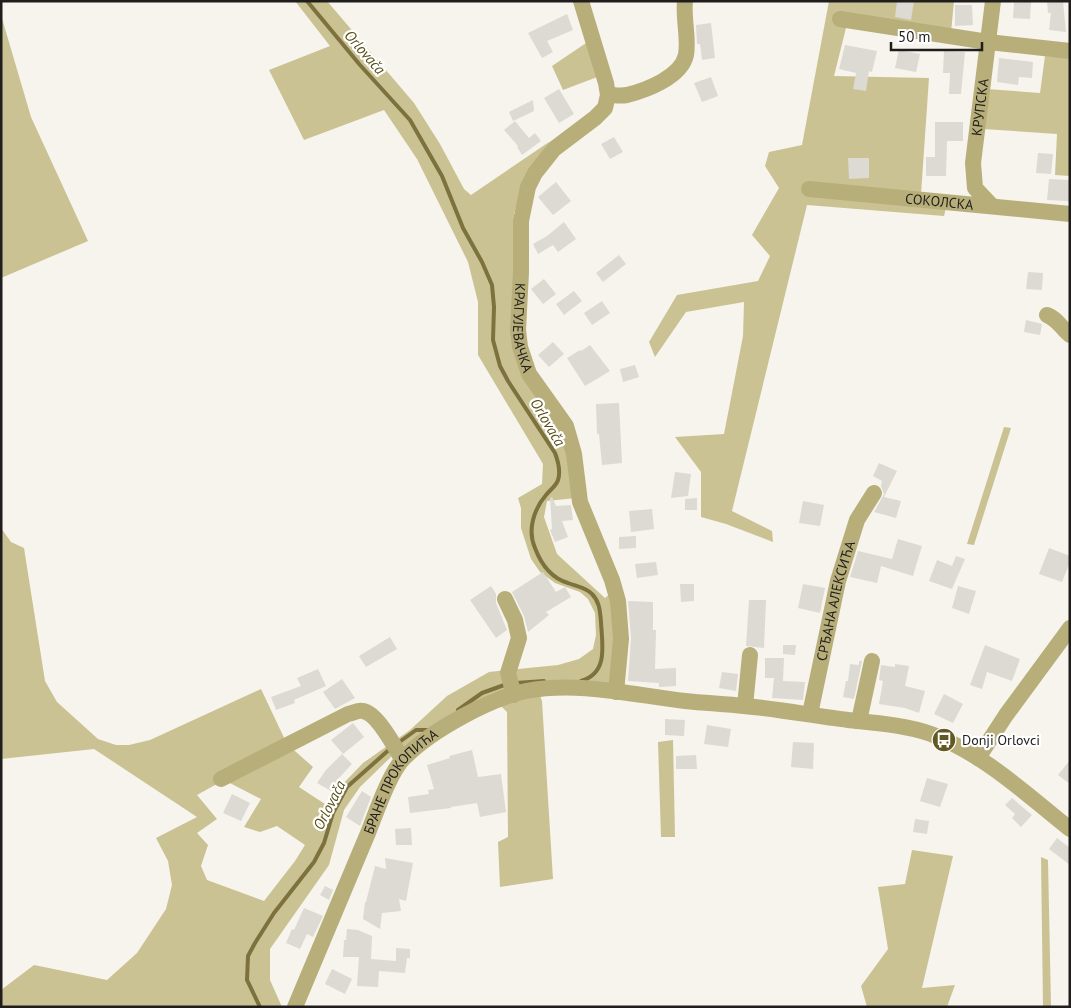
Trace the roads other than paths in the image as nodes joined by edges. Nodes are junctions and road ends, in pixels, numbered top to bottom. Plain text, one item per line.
1 (580, 1) edge
2 (685, 1) edge
3 (993, 1) edge
4 (840, 19) dead end
5 (988, 42) junction
6 (1070, 50) edge
7 (608, 95) junction
8 (809, 189) dead end
9 (992, 206) junction
10 (1070, 214) edge
11 (1047, 315) dead end
12 (1070, 335) edge
13 (874, 493) dead end
14 (505, 599) dead end
15 (1070, 628) edge
16 (750, 655) dead end
17 (872, 661) dead end
18 (511, 685) junction
19 (616, 692) junction
20 (745, 706) junction
21 (810, 714) junction
22 (858, 721) junction
23 (399, 753) junction
24 (978, 758) junction
25 (221, 779) dead end
26 (1070, 829) edge
27 (295, 1007) edge

1 - 7 street
2 - 7 street
3 - 5 street, КРУПСКА
4 - 5 street
5 - 6 street
5 - 9 street, КРУПСКА
7 - 19 street, КРАГУЈЕВАЧКА
8 - 9 street, СОКОЛСКА
9 - 10 street, СОКОЛСКА
11 - 12 street
13 - 21 street, СРЂАНА АЛЕКСИЋА
14 - 18 street
15 - 24 street
16 - 20 street
17 - 22 street
18 - 19 street, БРАНЕ ПРОКОПИЋА
18 - 23 street, БРАНЕ ПРОКОПИЋА
19 - 20 street
20 - 21 street
21 - 22 street
22 - 24 street
23 - 25 street
23 - 27 street, БРАНЕ ПРОКОПИЋА
24 - 26 street

